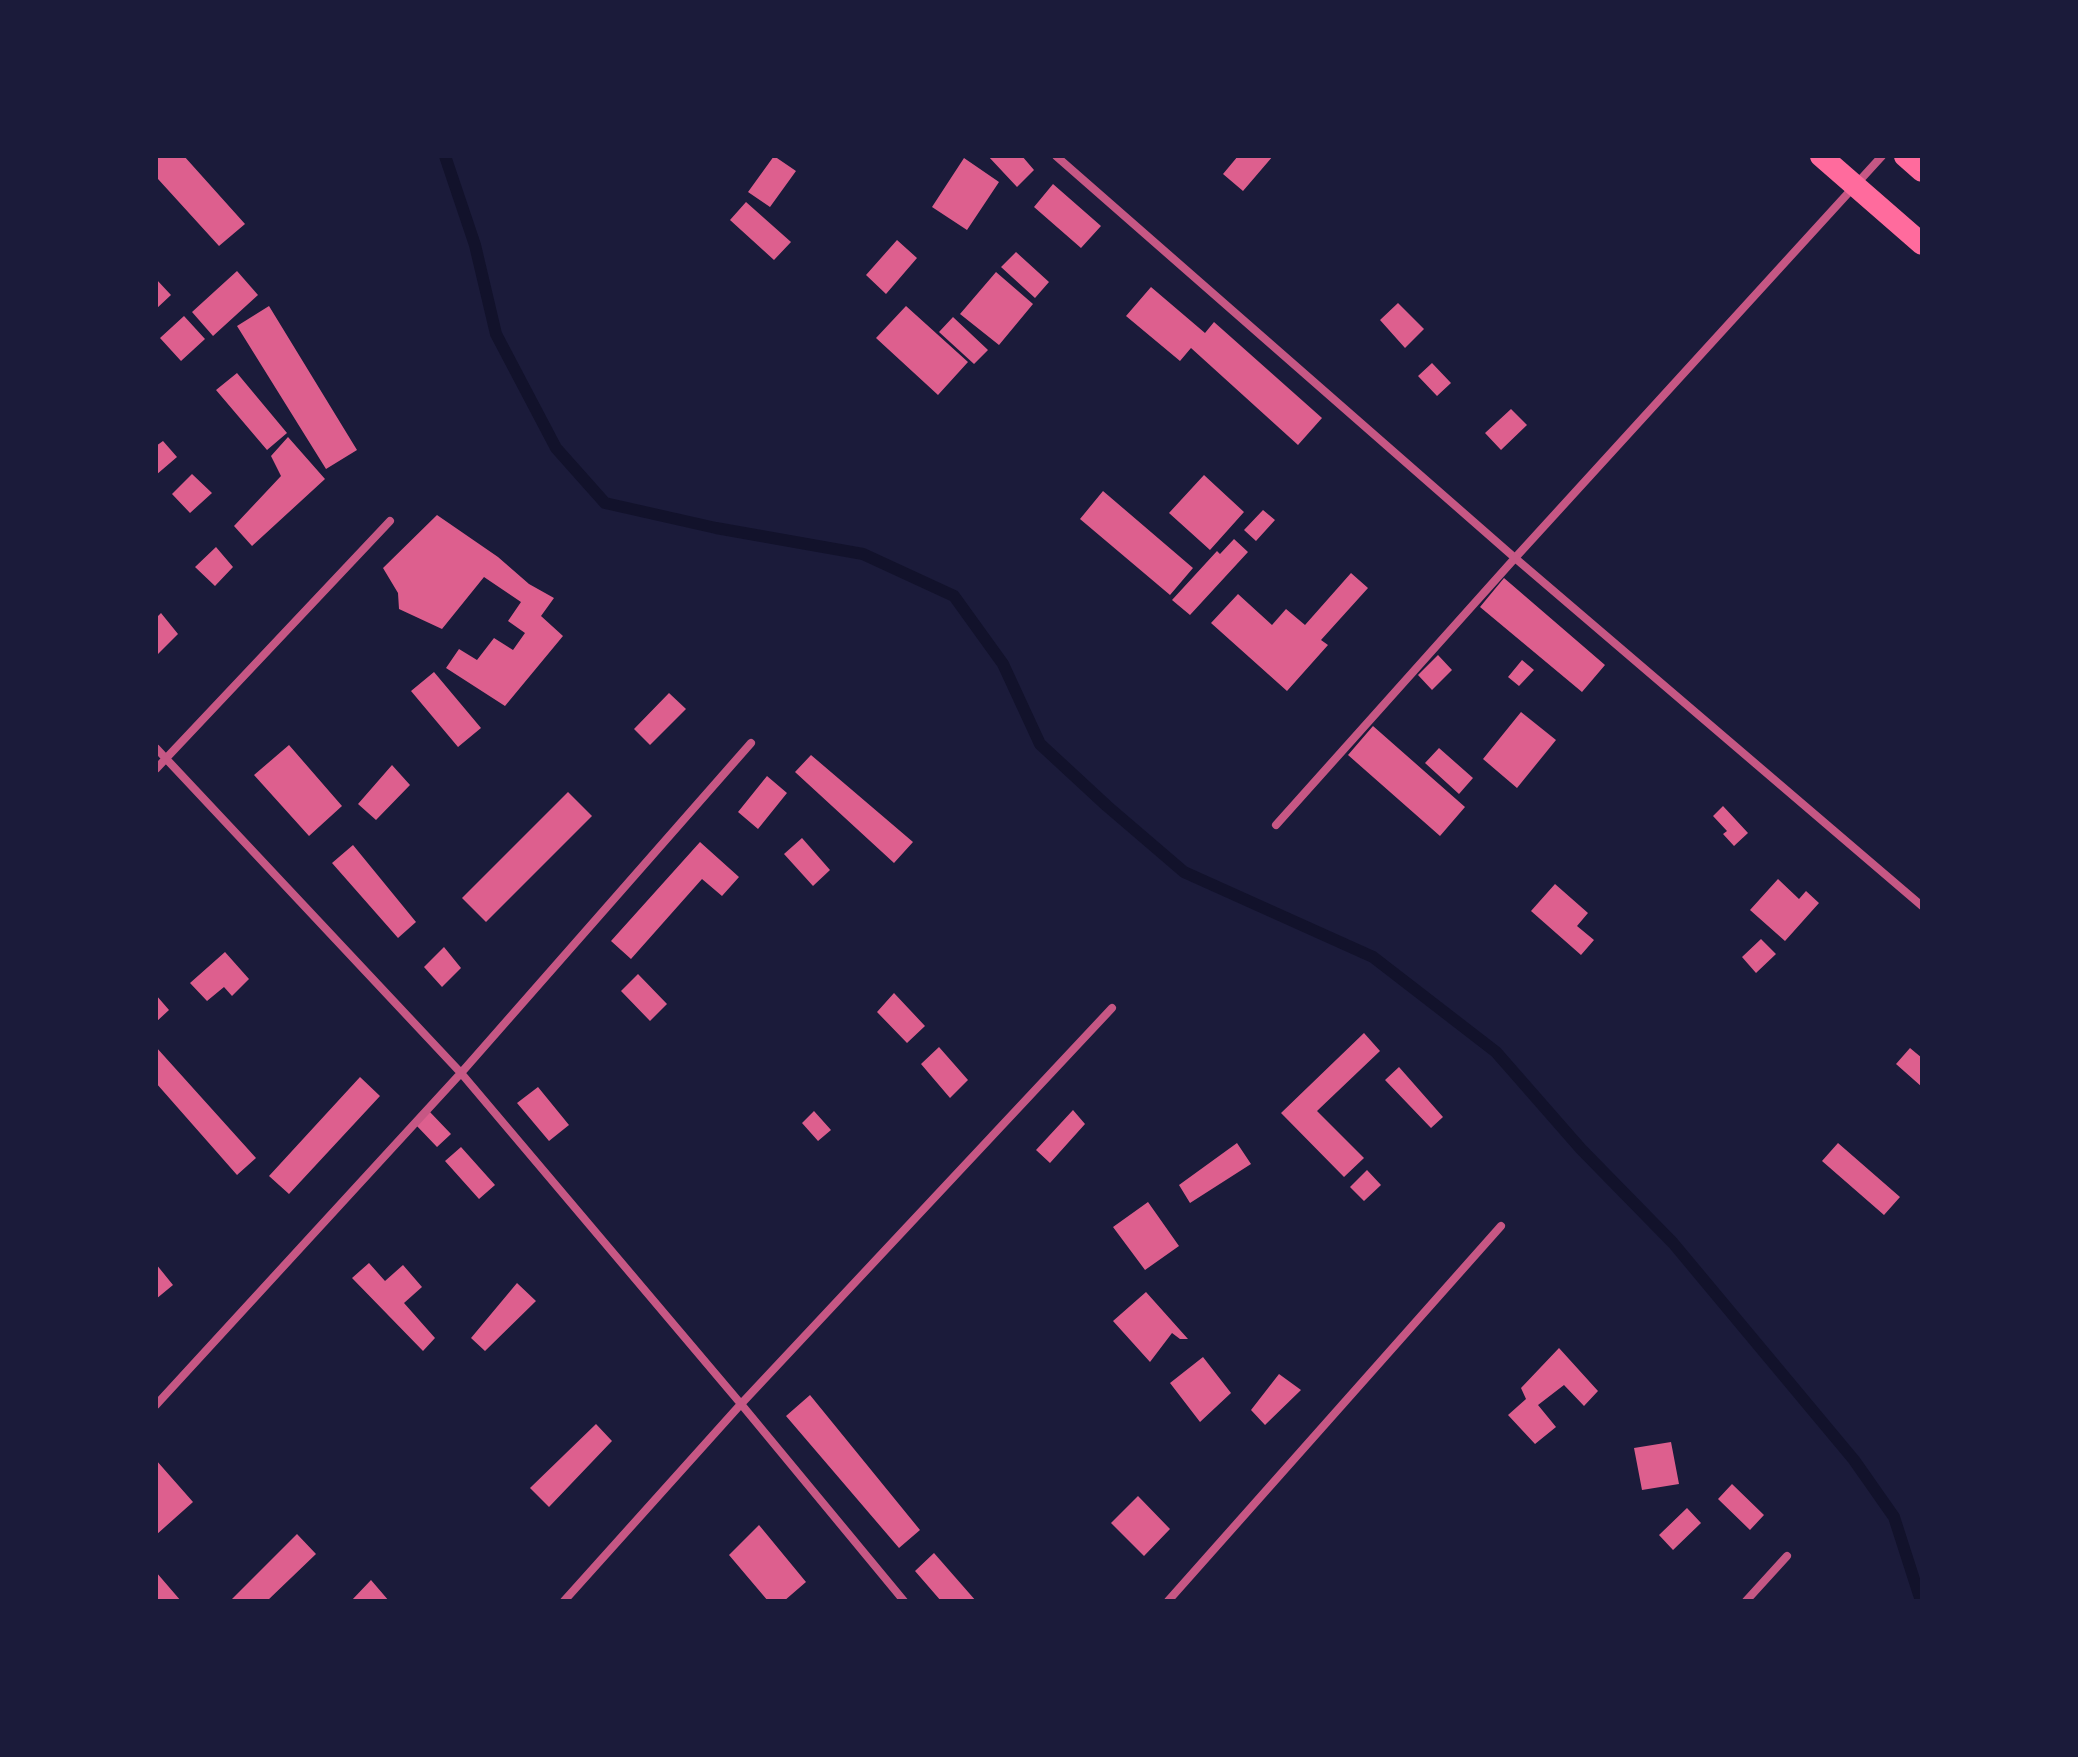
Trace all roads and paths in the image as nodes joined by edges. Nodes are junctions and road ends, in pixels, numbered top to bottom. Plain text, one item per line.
1 (1056, 156) edge
2 (1821, 156) edge
3 (1882, 156) edge
4 (1905, 156) edge
5 (1922, 171) edge
6 (1856, 186) junction
7 (1922, 244) edge
8 (390, 521) dead end
9 (1515, 558) junction
10 (751, 743) dead end
11 (156, 748) edge
12 (165, 759) junction
13 (156, 769) edge
14 (1276, 825) dead end
15 (1922, 906) edge
16 (1112, 1008) dead end
17 (461, 1073) junction
18 (1501, 1226) dead end
19 (741, 1404) junction
20 (156, 1405) edge
21 (1787, 1556) dead end
22 (564, 1601) edge
23 (904, 1601) edge
24 (1168, 1601) edge
25 (1746, 1601) edge

1 - 9 street
2 - 6 highway
3 - 6 street
4 - 5 highway
6 - 7 highway
6 - 9 street
8 - 12 street
9 - 14 street
9 - 15 street
10 - 17 street
11 - 12 street
12 - 13 street
12 - 17 street
16 - 19 street
17 - 19 street
17 - 20 street
18 - 24 street
19 - 22 street
19 - 23 street
21 - 25 street

